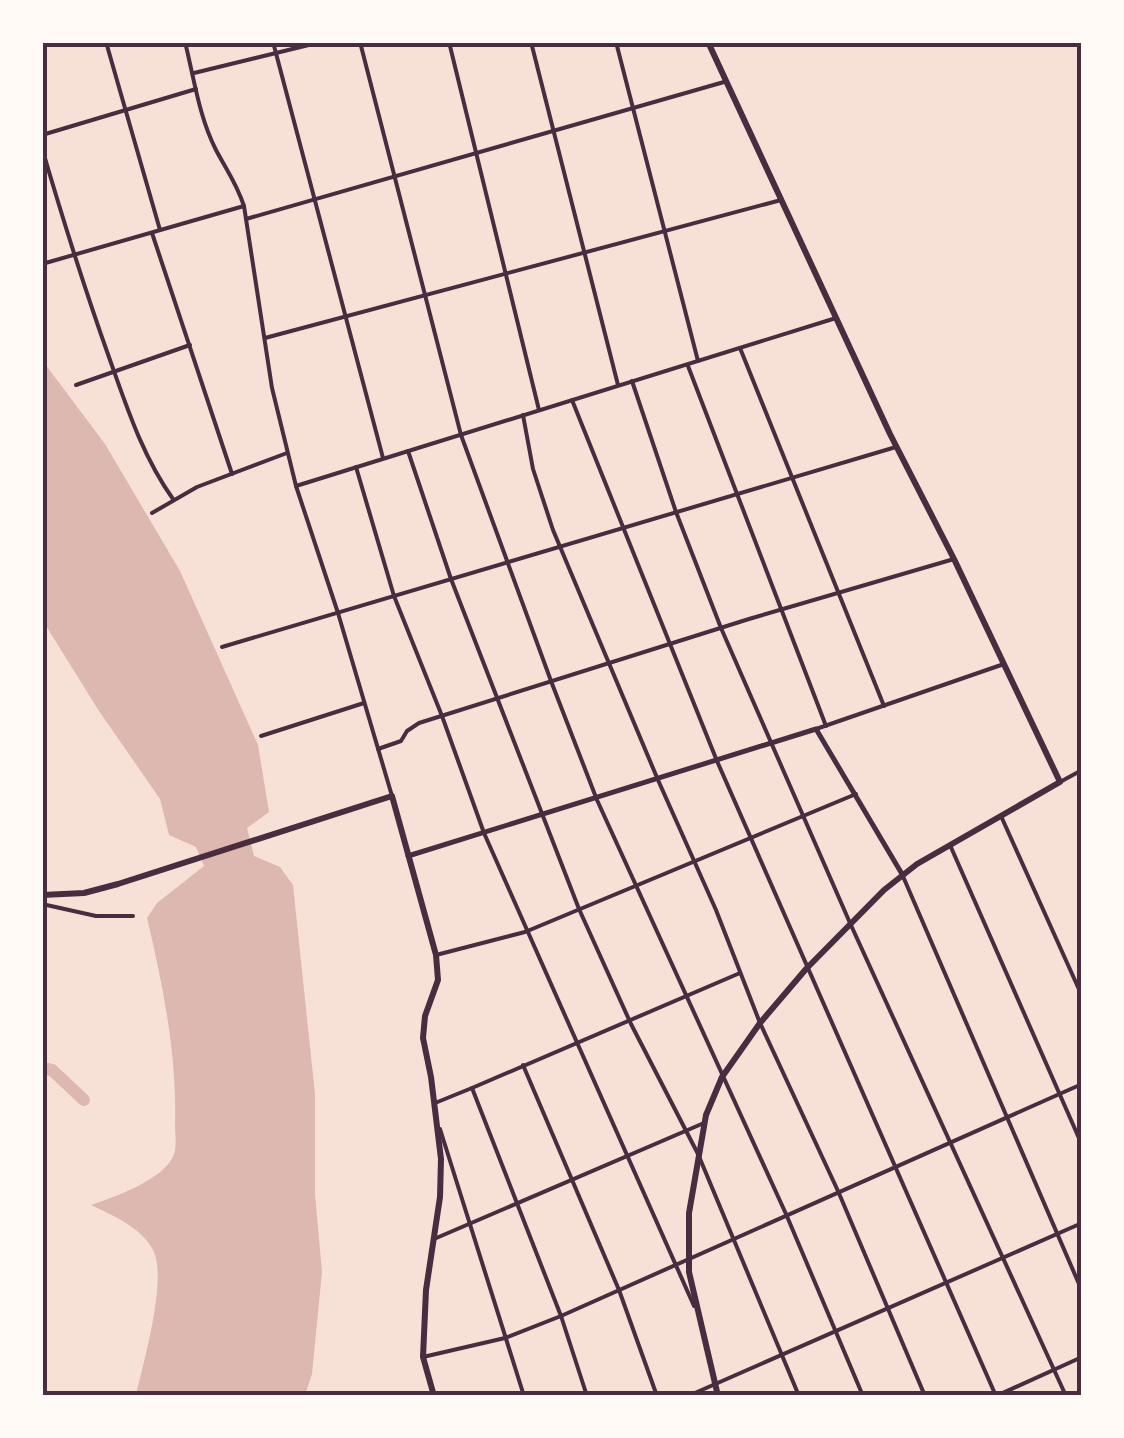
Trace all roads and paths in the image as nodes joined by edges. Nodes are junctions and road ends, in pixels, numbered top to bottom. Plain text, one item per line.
1 (106, 42) edge
2 (185, 42) edge
3 (272, 42) edge
4 (321, 42) edge
5 (360, 42) edge
6 (448, 42) edge
7 (531, 42) edge
8 (616, 42) edge
9 (708, 42) edge
10 (275, 54) junction
11 (193, 74) junction
12 (724, 82) junction
13 (196, 89) junction
14 (633, 108) junction
15 (124, 110) junction
16 (554, 130) junction
17 (42, 135) edge
18 (42, 148) edge
19 (476, 153) junction
20 (394, 176) junction
21 (314, 199) junction
22 (781, 200) junction
23 (244, 206) junction
24 (246, 218) junction
25 (160, 230) junction
26 (664, 231) junction
27 (152, 232) junction
28 (584, 252) junction
29 (73, 255) junction
30 (42, 264) edge
31 (505, 273) junction
32 (424, 295) junction
33 (345, 316) junction
34 (836, 318) junction
35 (264, 338) junction
36 (190, 345) junction
37 (740, 348) junction
38 (698, 361) junction
39 (687, 364) junction
40 (114, 371) junction
41 (632, 381) junction
42 (76, 384) dead end
43 (618, 386) junction
44 (572, 400) junction
45 (538, 410) junction
46 (523, 415) junction
47 (460, 434) junction
48 (896, 447) junction
49 (408, 451) junction
50 (286, 453) junction
51 (383, 459) junction
52 (356, 467) junction
53 (232, 474) junction
54 (792, 478) junction
55 (296, 486) junction
56 (737, 494) junction
57 (173, 499) junction
58 (152, 512) dead end
59 (676, 512) junction
60 (622, 528) junction
61 (562, 546) junction
62 (954, 559) junction
63 (507, 562) junction
64 (451, 579) junction
65 (838, 592) junction
66 (394, 596) junction
67 (779, 610) junction
68 (338, 613) junction
69 (721, 628) junction
70 (671, 644) junction
71 (222, 648) dead end
72 (608, 663) junction
73 (1004, 664) junction
74 (551, 682) junction
75 (496, 699) junction
76 (364, 703) junction
77 (884, 706) junction
78 (442, 716) junction
79 (826, 726) junction
80 (816, 729) junction
81 (260, 736) dead end
82 (773, 743) junction
83 (378, 749) junction
84 (717, 761) junction
85 (1082, 770) edge
86 (658, 780) junction
87 (1060, 782) junction
88 (856, 794) junction
89 (392, 796) junction
90 (597, 800) junction
91 (543, 816) junction
92 (803, 816) junction
93 (1001, 816) junction
94 (484, 834) junction
95 (750, 838) junction
96 (950, 845) junction
97 (408, 856) junction
98 (695, 861) junction
99 (902, 874) junction
100 (635, 886) junction
101 (42, 895) edge
102 (42, 904) edge
103 (579, 909) junction
104 (133, 916) dead end
105 (850, 923) junction
106 (525, 932) junction
107 (436, 955) junction
108 (806, 969) junction
109 (740, 973) junction
110 (685, 996) junction
111 (1082, 996) edge
112 (629, 1020) junction
113 (760, 1023) junction
114 (575, 1043) junction
115 (523, 1065) junction
116 (722, 1077) junction
117 (1082, 1084) edge
118 (472, 1088) junction
119 (1059, 1094) junction
120 (435, 1103) junction
121 (1006, 1117) junction
122 (437, 1120) junction
123 (704, 1124) junction
124 (686, 1131) junction
125 (950, 1142) junction
126 (1082, 1145) edge
127 (698, 1154) junction
128 (627, 1157) junction
129 (894, 1166) junction
130 (572, 1180) junction
131 (838, 1191) junction
132 (517, 1204) junction
133 (786, 1214) junction
134 (1082, 1223) edge
135 (470, 1224) junction
136 (1057, 1234) junction
137 (731, 1238) junction
138 (434, 1240) junction
139 (689, 1257) junction
140 (1003, 1258) junction
141 (675, 1264) junction
142 (946, 1283) junction
143 (619, 1290) junction
144 (1082, 1291) edge
145 (888, 1309) junction
146 (698, 1315) junction
147 (561, 1316) junction
148 (836, 1332) junction
149 (505, 1338) junction
150 (782, 1356) junction
151 (423, 1357) junction
152 (1082, 1357) edge
153 (1054, 1370) junction
154 (715, 1386) junction
155 (434, 1396) edge
156 (524, 1396) edge
157 (587, 1396) edge
158 (657, 1396) edge
159 (688, 1396) edge
160 (718, 1396) edge
161 (799, 1396) edge
162 (863, 1396) edge
163 (925, 1396) edge
164 (1066, 1396) edge

1 - 15 street
2 - 11 street
3 - 10 street
4 - 10 street
5 - 20 street
6 - 19 street
7 - 16 street
8 - 14 street
9 - 12 main road
10 - 11 street
10 - 21 street
11 - 13 street
12 - 14 street
12 - 22 main road
13 - 15 street
13 - 23 street
14 - 16 street
14 - 26 street
15 - 17 street
15 - 25 street
16 - 19 street
16 - 28 street
18 - 29 street
19 - 20 street
19 - 31 street
20 - 21 street
20 - 32 street
21 - 24 street
21 - 33 street
22 - 26 street
22 - 34 main road
23 - 24 street
23 - 25 street
24 - 35 street
25 - 27 street
26 - 28 street
26 - 38 street
27 - 29 street
27 - 36 street
28 - 31 street
28 - 43 street
29 - 30 street
29 - 40 street
31 - 32 street
31 - 45 street
32 - 33 street
32 - 47 street
33 - 35 street
33 - 51 street
34 - 37 street
34 - 48 main road
35 - 50 street
36 - 40 street
36 - 53 street
37 - 38 street
37 - 54 street
38 - 39 street
39 - 41 street
39 - 56 street
40 - 42 street
40 - 57 street
41 - 43 street
41 - 59 street
43 - 44 street
44 - 45 street
44 - 60 street
45 - 46 street
46 - 47 street
46 - 61 street
47 - 49 street
47 - 63 street
48 - 54 street
48 - 62 main road
49 - 51 street
49 - 64 street
50 - 53 street
50 - 55 street
51 - 52 street
52 - 55 street
52 - 66 street
53 - 57 street
54 - 56 street
54 - 65 street
55 - 68 street
56 - 59 street
56 - 67 street
57 - 58 street
59 - 60 street
59 - 69 street
60 - 61 street
60 - 70 street
61 - 63 street
61 - 72 street
62 - 65 street
62 - 73 main road
63 - 64 street
63 - 74 street
64 - 66 street
64 - 75 street
65 - 67 street
65 - 77 street
66 - 68 street
66 - 78 street
67 - 69 street
67 - 79 street
68 - 71 street
68 - 76 street
69 - 70 street
69 - 82 street
70 - 72 street
70 - 84 street
72 - 74 street
72 - 86 street
73 - 77 street
73 - 87 main road
74 - 75 street
74 - 90 street
75 - 78 street
75 - 91 street
76 - 81 street
76 - 83 street
77 - 79 street
78 - 83 street
78 - 94 street
79 - 80 street
80 - 82 street
80 - 88 street
82 - 84 street
82 - 92 street
83 - 89 street
84 - 86 street
84 - 95 street
85 - 87 street
86 - 90 street
86 - 98 street
87 - 93 main road
88 - 92 street
88 - 99 street
89 - 97 main road
89 - 101 main road
90 - 91 street
90 - 100 street
91 - 94 street
91 - 103 street
92 - 95 street
92 - 105 street
93 - 96 main road
93 - 111 street
94 - 97 street
94 - 106 street
95 - 98 street
95 - 108 street
96 - 99 main road
96 - 119 street
97 - 107 main road
98 - 100 street
98 - 109 street
99 - 105 main road
99 - 121 street
100 - 103 street
100 - 110 street
102 - 104 street
103 - 106 street
103 - 112 street
105 - 108 main road
105 - 125 street
106 - 107 street
106 - 114 street
107 - 120 main road
108 - 113 main road
108 - 129 street
109 - 110 street
109 - 113 street
110 - 112 street
110 - 116 street
112 - 114 street
112 - 124 street
113 - 116 main road
113 - 131 street
114 - 115 street
114 - 128 street
115 - 118 street
115 - 130 street
116 - 123 main road
116 - 133 street
117 - 119 street
118 - 120 street
118 - 132 street
119 - 121 street
119 - 126 street
120 - 122 main road
121 - 125 street
121 - 136 street
122 - 135 street
122 - 138 main road
123 - 124 street
123 - 127 main road
124 - 127 street
124 - 128 street
125 - 129 street
125 - 140 street
127 - 137 street
127 - 139 main road
128 - 130 street
128 - 141 street
129 - 131 street
129 - 142 street
130 - 132 street
130 - 143 street
131 - 133 street
131 - 145 street
132 - 135 street
132 - 147 street
133 - 137 street
133 - 148 street
134 - 136 street
135 - 138 street
135 - 149 street
136 - 140 street
136 - 144 street
137 - 139 street
137 - 150 street
138 - 151 main road
139 - 141 street
139 - 146 main road
140 - 142 street
140 - 153 street
141 - 143 street
141 - 146 street
142 - 145 street
142 - 153 street
143 - 147 street
143 - 158 street
145 - 148 street
145 - 163 street
146 - 154 main road
147 - 149 street
147 - 157 street
148 - 150 street
148 - 162 street
149 - 151 street
149 - 156 street
150 - 154 street
150 - 161 street
151 - 155 main road
152 - 153 street
153 - 164 street
154 - 159 street
154 - 160 main road

